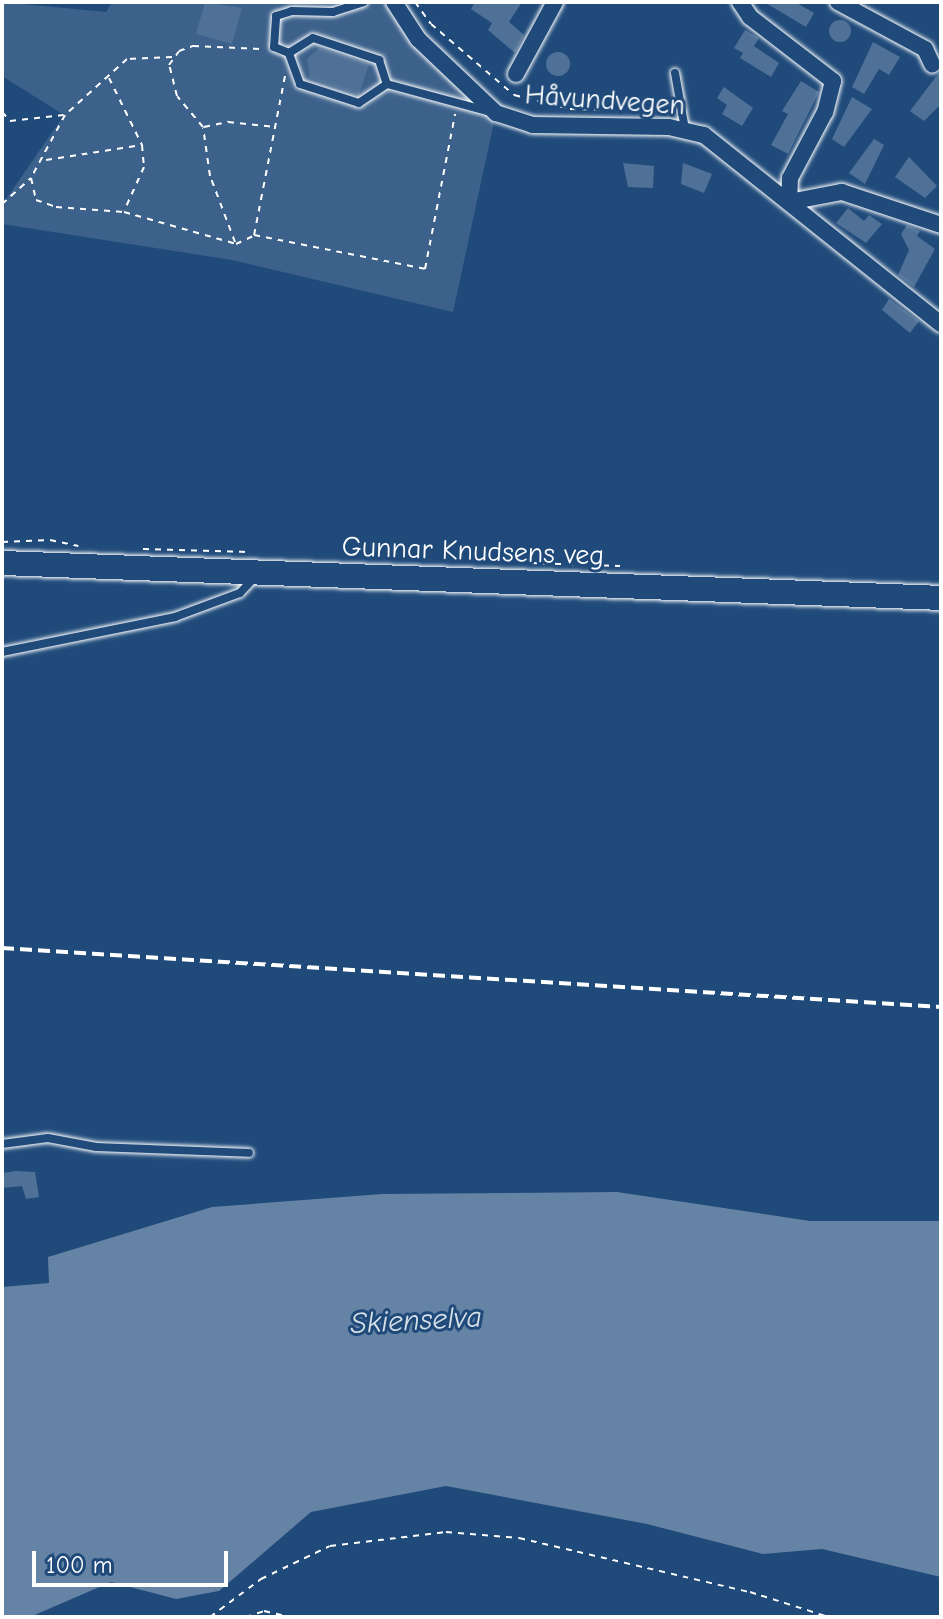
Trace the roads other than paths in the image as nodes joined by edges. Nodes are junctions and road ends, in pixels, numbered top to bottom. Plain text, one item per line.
1 (394, 2) edge
2 (555, 2) edge
3 (740, 2) edge
4 (838, 2) edge
5 (361, 3) edge
6 (289, 53) junction
7 (932, 64) dead end
8 (675, 73) dead end
9 (516, 74) dead end
10 (387, 84) junction
11 (496, 113) junction
12 (684, 121) junction
13 (789, 202) junction
14 (941, 225) edge
15 (941, 324) edge
16 (2, 563) edge
17 (258, 574) junction
18 (941, 598) edge
19 (2, 652) edge
20 (2, 1144) edge
21 (249, 1153) dead end

1 - 11 street, Håvundvegen
2 - 9 street, Håvundvegen
3 - 13 street
4 - 7 street
5 - 6 lane
6 - 10 lane
6 - 10 lane
8 - 12 lane
10 - 11 lane
11 - 12 street, Håvundvegen
12 - 13 street, Håvundvegen
13 - 14 street
13 - 15 street, Håvundvegen
16 - 17 main road, Gunnar Knudsens veg
17 - 18 main road, Gunnar Knudsens veg
17 - 19 lane
20 - 21 lane

